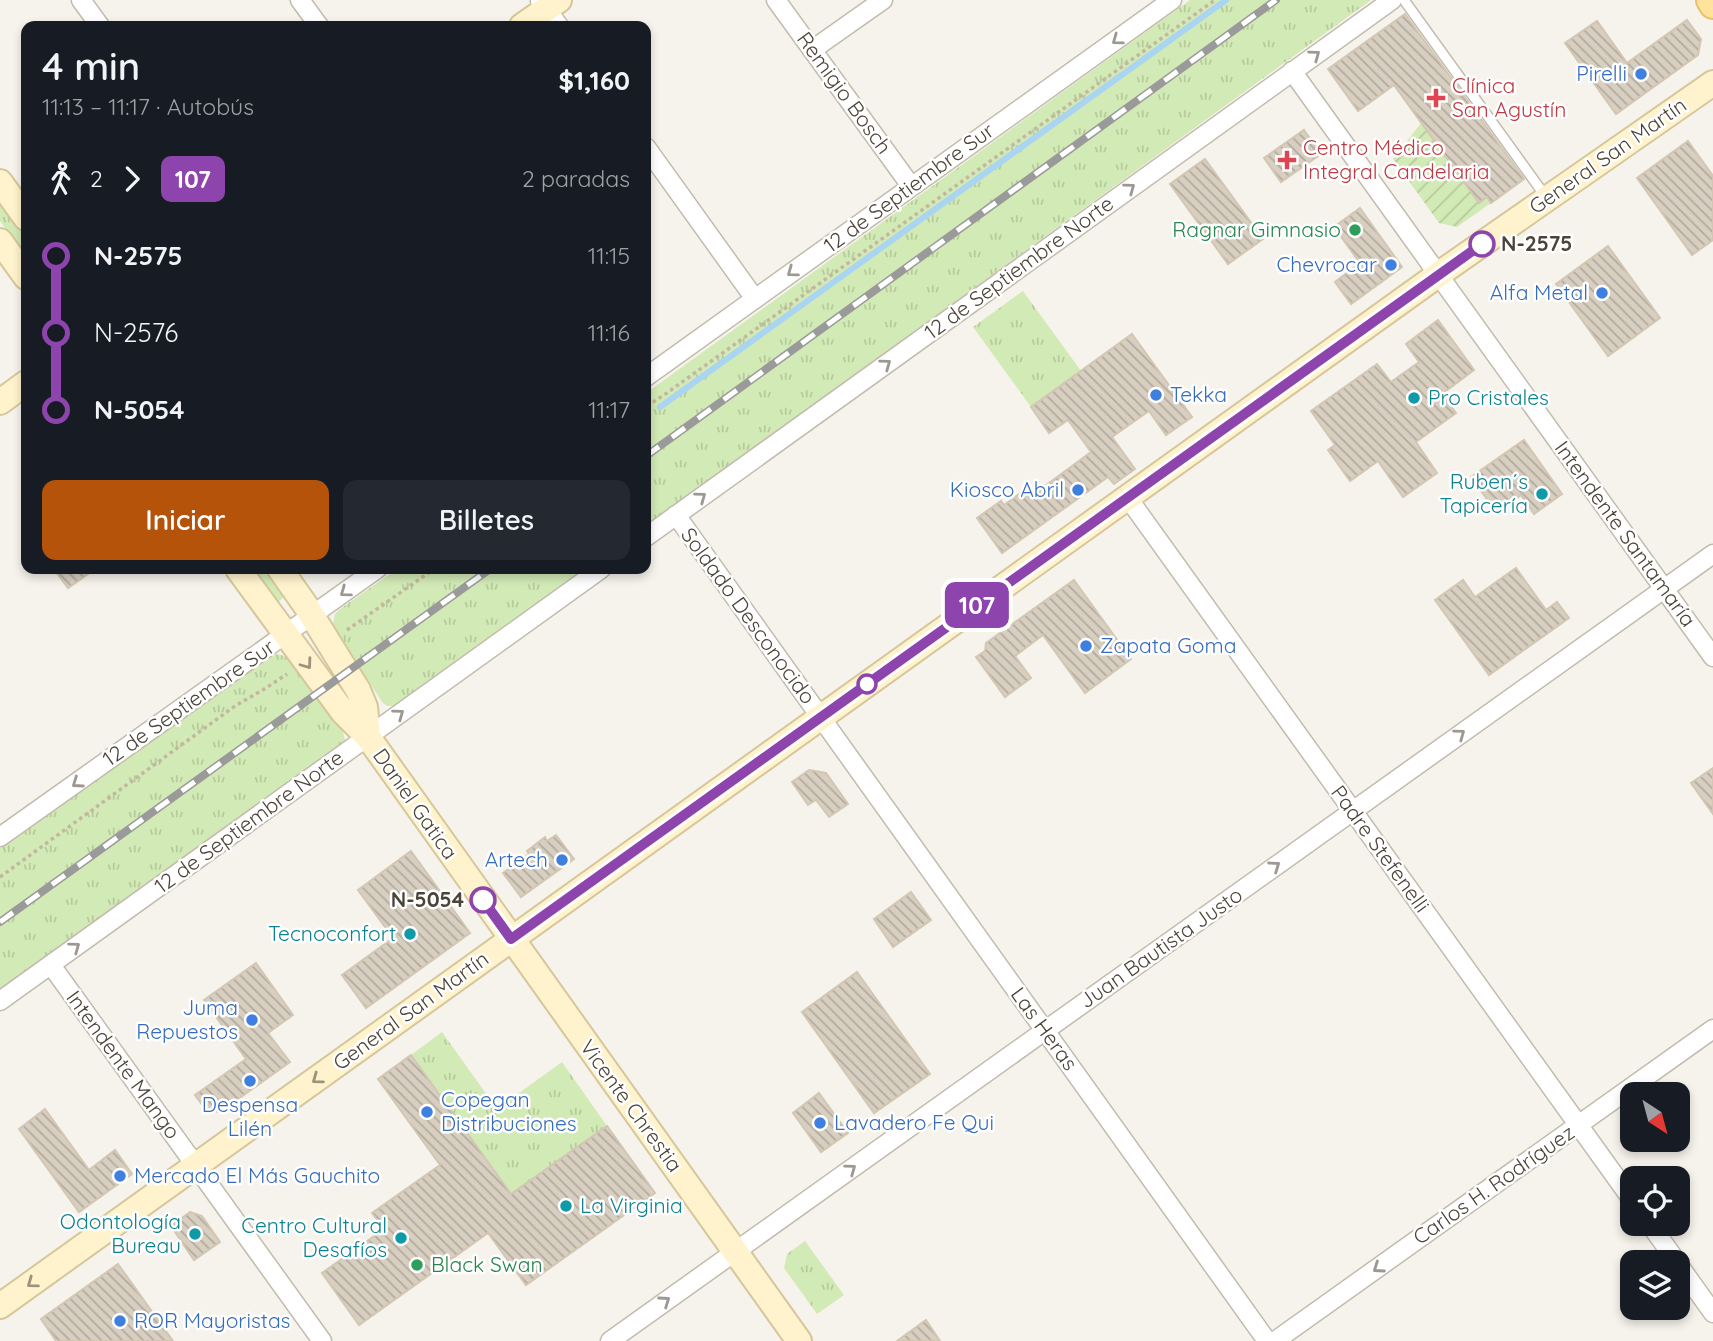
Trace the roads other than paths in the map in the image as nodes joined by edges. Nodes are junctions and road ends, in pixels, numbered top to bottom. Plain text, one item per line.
1 (81, 0) edge
2 (300, 0) edge
3 (776, 0) edge
4 (883, 0) edge
5 (1172, 0) edge
6 (1392, 0) edge
7 (1404, 0) edge
8 (1710, 0) edge
9 (1713, 5) edge
10 (551, 9) edge
11 (96, 21) edge
12 (315, 21) edge
13 (531, 21) edge
14 (813, 50) junction
15 (1292, 71) junction
16 (1713, 83) edge
17 (651, 154) edge
18 (0, 182) edge
19 (911, 186) junction
20 (1547, 199) junction
21 (21, 211) edge
22 (0, 241) edge
23 (21, 270) edge
24 (1439, 274) junction
25 (755, 299) junction
26 (651, 373) edge
27 (21, 387) edge
28 (0, 402) edge
29 (1128, 498) junction
30 (676, 515) junction
31 (651, 533) edge
32 (1713, 554) edge
33 (242, 574) edge
34 (283, 574) edge
35 (370, 574) edge
36 (594, 574) edge
37 (1664, 589) junction
38 (312, 615) junction
39 (285, 635) junction
40 (1713, 657) edge
41 (821, 717) junction
42 (368, 737) junction
43 (1353, 811) junction
44 (0, 837) edge
45 (511, 939) junction
46 (51, 965) junction
47 (0, 1001) edge
48 (1045, 1030) junction
49 (1713, 1030) edge
50 (1578, 1125) junction
51 (196, 1166) junction
52 (1620, 1183) edge
53 (735, 1252) junction
54 (1690, 1281) edge
55 (0, 1306) edge
56 (1713, 1312) edge
57 (322, 1341) edge
58 (610, 1341) edge
59 (799, 1341) edge
60 (1267, 1341) edge
61 (1275, 1341) edge

1 - 11 street
2 - 12 street
3 - 14 street, Remigio Bosch
4 - 14 street
5 -> 19 street, 12 de Septiembre Sur
15 -> 6 street, 12 de Septiembre Norte
7 - 20 lane
8 - 9 main road
10 - 13 main road
14 - 19 street, Remigio Bosch
15 - 24 street, Intendente Santamaría
30 -> 15 street, 12 de Septiembre Norte
16 - 20 main road, General San Martín
17 - 25 street
18 - 21 main road
19 -> 25 street, 12 de Septiembre Sur
20 - 24 main road, General San Martín
22 - 23 main road
24 - 29 main road, General San Martín
24 - 37 street, Intendente Santamaría
25 - 26 street, 12 de Septiembre Sur
27 - 28 main road
29 - 41 main road, General San Martín
29 - 43 street, Padre Stefenelli
30 - 31 street, 12 de Septiembre Norte
30 - 41 street, Soldado Desconocido
32 - 37 street, Juan Bautista Justo
33 - 39 main road, Daniel Gatica
34 - 38 main road, Daniel Gatica
35 -> 38 street, 12 de Septiembre Sur
42 -> 36 street, 12 de Septiembre Norte
37 - 40 street, Intendente Santamaría
43 -> 37 street, Juan Bautista Justo
38 - 39 street, 12 de Septiembre Sur
38 - 42 main road, Daniel Gatica
39 -> 42 main road, Daniel Gatica
39 -> 44 street, 12 de Septiembre Sur
41 - 45 main road, General San Martín
41 - 48 street, Las Heras
42 - 45 main road, Daniel Gatica
46 -> 42 street, 12 de Septiembre Norte
48 -> 43 street, Juan Bautista Justo
43 - 50 street, Padre Stefenelli
45 -> 51 main road, General San Martín
45 - 53 main road, Vicente Chrestia
46 - 47 street, 12 de Septiembre Norte
46 - 51 street, Intendente Mango
53 -> 48 street, Juan Bautista Justo
48 - 60 street, Las Heras
49 - 50 street, Carlos H. Rodríguez
50 - 52 street, Padre Stefenelli
50 -> 61 street, Carlos H. Rodríguez
51 -> 55 main road, General San Martín
51 - 57 street, Intendente Mango
58 -> 53 street, Juan Bautista Justo
53 - 59 main road, Vicente Chrestia
54 - 56 street

